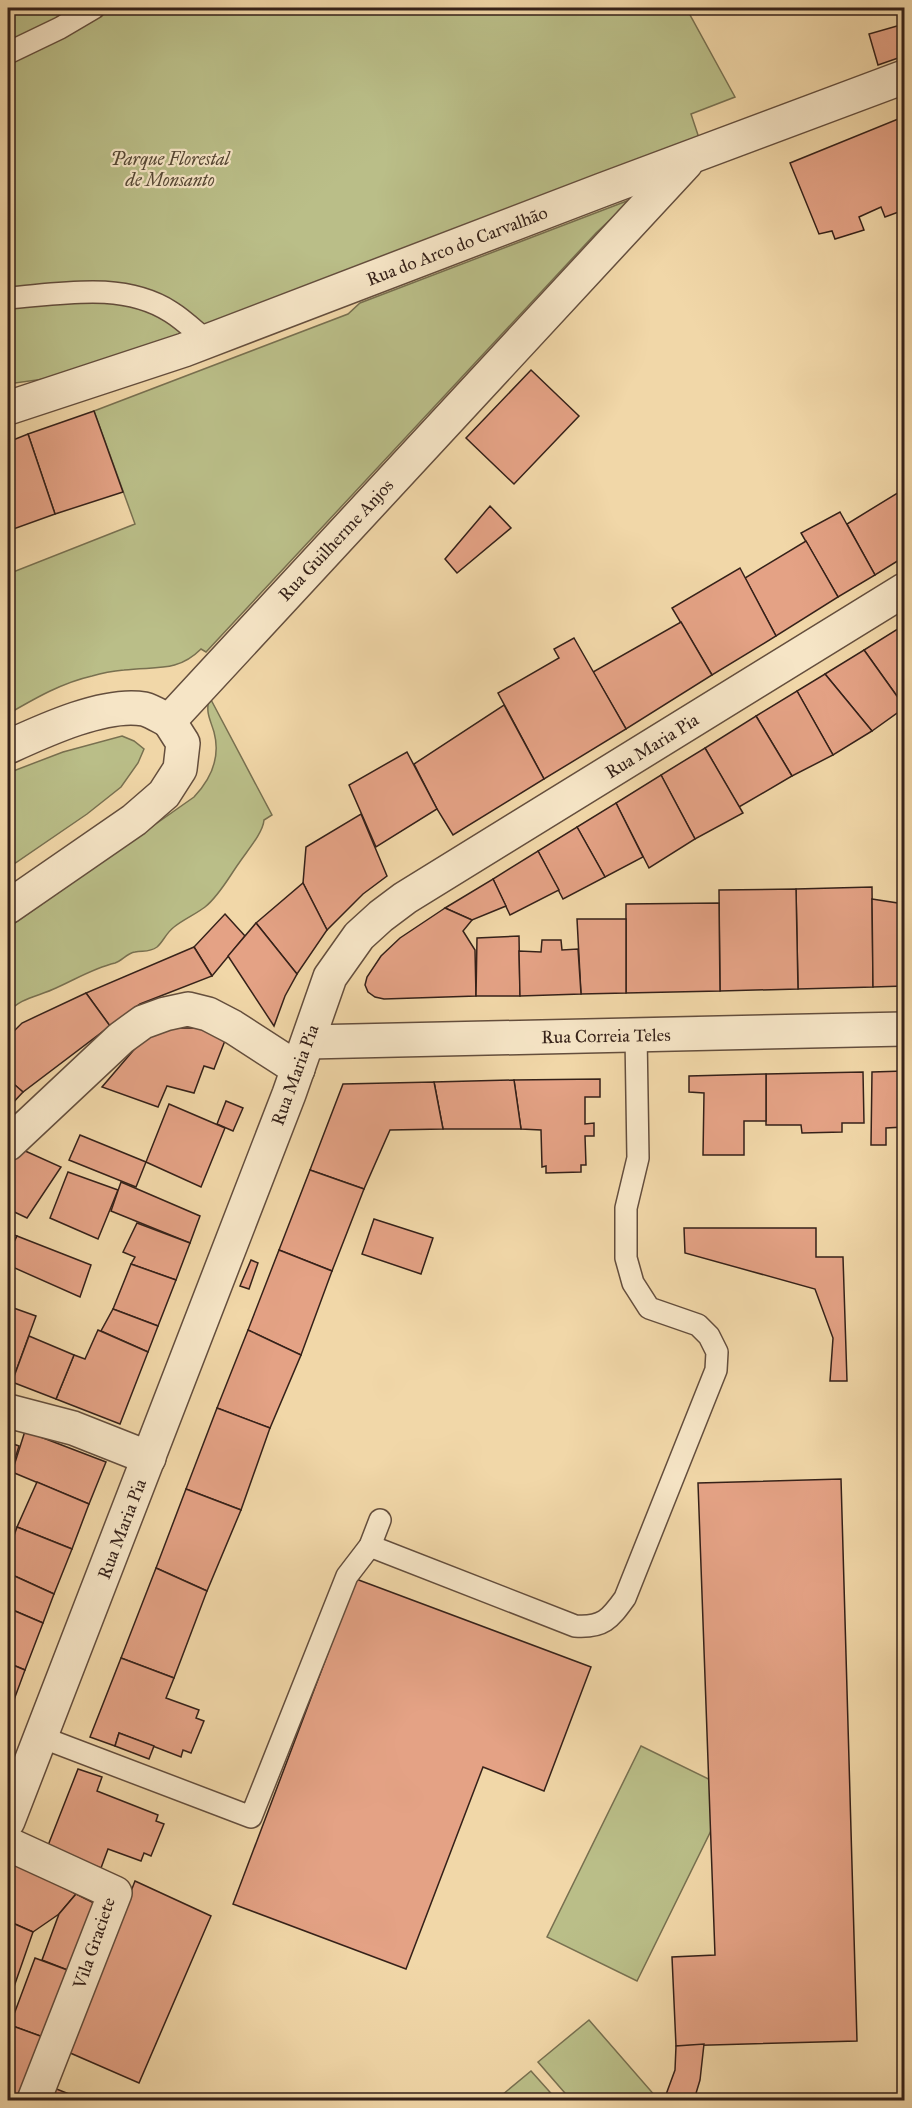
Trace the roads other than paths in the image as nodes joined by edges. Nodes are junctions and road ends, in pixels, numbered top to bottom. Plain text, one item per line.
1 (94, 8) edge
2 (8, 52) edge
3 (904, 77) edge
4 (690, 158) junction
5 (8, 298) edge
6 (207, 341) junction
7 (8, 408) edge
8 (904, 590) edge
9 (169, 721) junction
10 (8, 747) edge
11 (8, 907) edge
12 (904, 1029) edge
13 (636, 1035) junction
14 (303, 1055) junction
15 (8, 1144) edge
16 (8, 1411) edge
17 (149, 1458) junction
18 (380, 1520) dead end
19 (370, 1546) junction
20 (41, 1737) junction
21 (8, 1821) edge
22 (8, 1844) edge
23 (34, 2100) edge

1 - 2 lane
3 - 4 street, Rua do Arco do Carvalhão
4 - 6 street, Rua do Arco do Carvalhão
4 - 9 street, Rua Guilherme Anjos
5 - 6 lane
6 - 7 street, Rua do Arco do Carvalhão
8 - 14 street, Rua Maria Pia
9 - 10 street
9 - 11 street
12 - 13 street, Rua Correia Teles
13 - 14 street, Rua Correia Teles
13 - 19 lane
14 - 15 street
14 - 17 street, Rua Maria Pia
16 - 17 street
17 - 20 street, Rua Maria Pia
18 - 19 lane
19 - 20 lane
20 - 21 street, Rua Maria Pia
22 - 23 street, Vila Graciete

